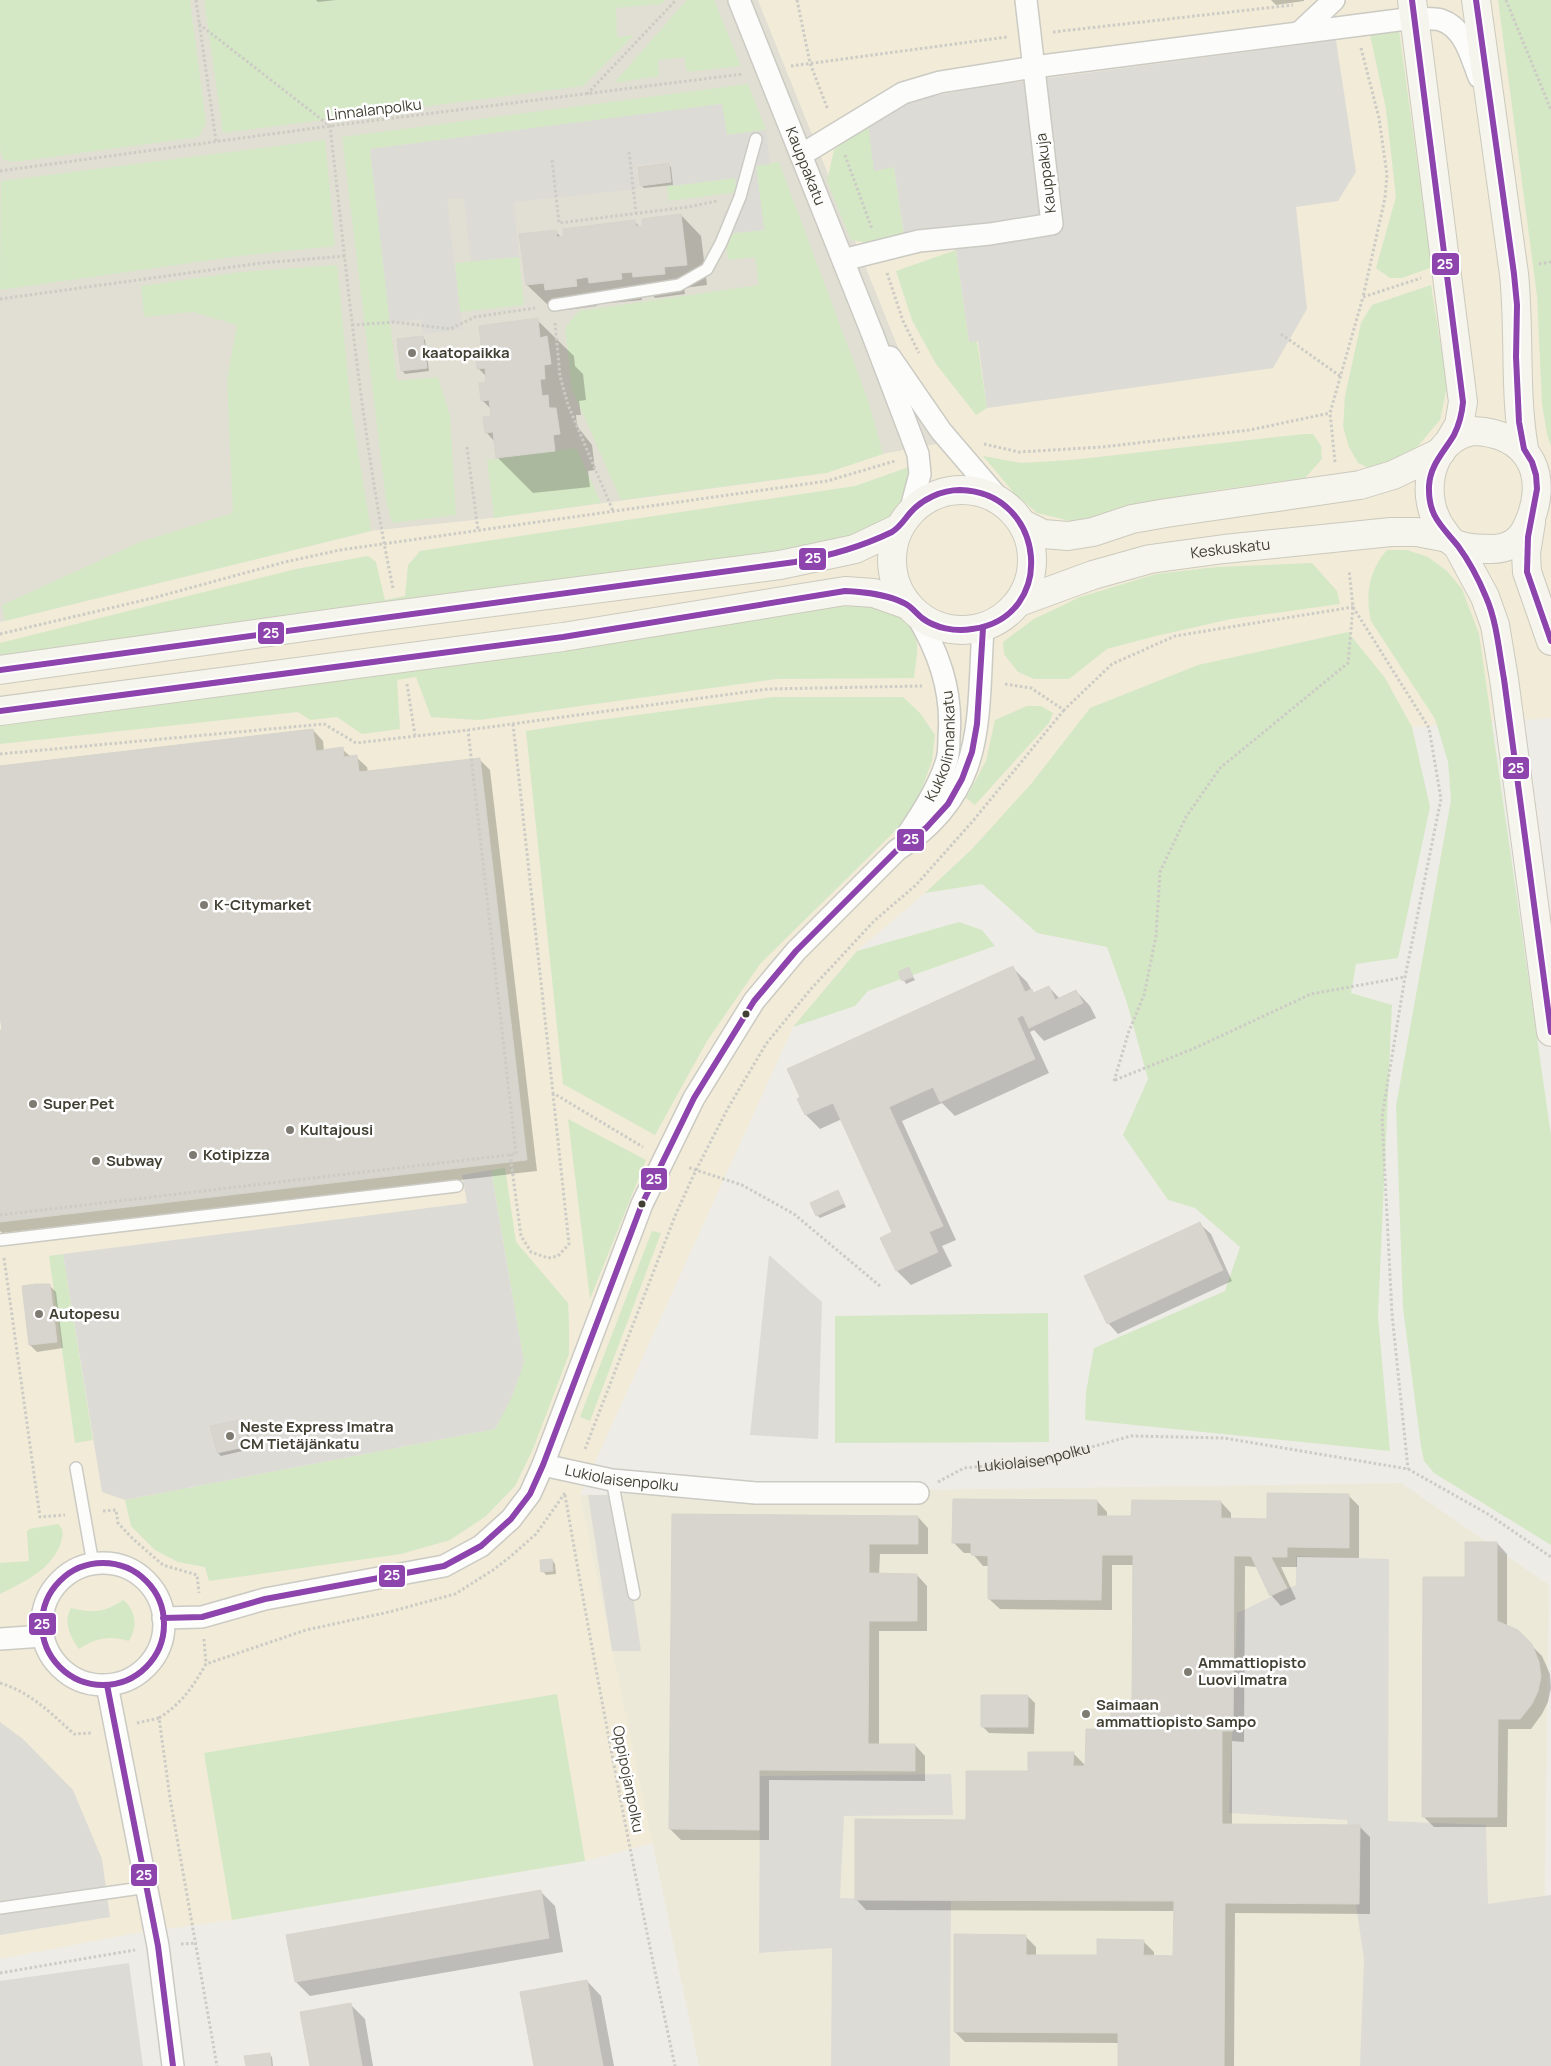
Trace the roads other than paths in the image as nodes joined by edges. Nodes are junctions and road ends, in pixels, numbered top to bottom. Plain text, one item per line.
1 (739, 0) edge
2 (1026, 0) edge
3 (1334, 0) edge
4 (1476, 0) edge
5 (1413, 9) edge
6 (1300, 32) junction
7 (1034, 67) junction
8 (1489, 100) junction
9 (756, 139) dead end
10 (801, 155) junction
11 (843, 260) junction
12 (554, 305) road end
13 (872, 333) junction
14 (1446, 446) junction
15 (1524, 449) junction
16 (1001, 502) junction
17 (905, 520) junction
18 (1531, 520) junction
19 (1023, 524) junction
20 (1453, 541) junction
21 (1019, 602) junction
22 (910, 608) junction
23 (982, 628) junction
24 (1551, 641) edge
25 (0, 670) edge
26 (0, 711) edge
27 (897, 850) junction
28 (1551, 1032) edge
29 (457, 1186) dead end
30 (1, 1240) edge
31 (543, 1465) junction
32 (76, 1468) dead end
33 (612, 1480) junction
34 (918, 1493) road end
35 (93, 1564) junction
36 (634, 1594) dead end
37 (163, 1618) junction
38 (43, 1636) junction
39 (0, 1639) edge
40 (107, 1685) junction
41 (148, 1887) junction
42 (0, 1908) edge
43 (173, 2066) edge

1 - 10 street, Kauppakatu
2 - 7 street, Kauppakuja
3 - 6 street
4 - 8 main road
5 - 6 street
5 - 8 street
5 - 14 main road
6 - 7 street
7 - 10 street
7 - 11 street, Kauppakuja
8 - 15 main road
9 - 12 lane
10 - 11 street, Kauppakatu
11 - 13 street, Kauppakatu
13 - 16 street, Kauppakatu
13 - 17 street, Kauppakatu
14 - 15 main road
14 - 19 main road
14 - 20 main road
15 - 18 main road
16 - 17 main road
16 - 19 main road
17 - 22 main road
17 - 25 main road
18 - 20 main road
18 - 24 main road
19 - 21 main road
20 - 21 main road, Keskuskatu
20 - 28 main road
21 - 23 main road
22 - 23 main road
22 - 26 main road
22 - 27 street, Kukkolinnankatu
23 - 27 street, Kukkolinnankatu
27 - 31 street, Kukkolinnankatu
29 - 30 lane
31 - 33 street, Lukiolaisenpolku
31 - 37 street, Kukkolinnankatu
32 - 35 lane
33 - 34 street, Lukiolaisenpolku
33 - 36 lane
35 - 37 street
35 - 38 street
37 - 40 street
38 - 39 street
38 - 40 street
40 - 41 street
41 - 42 lane
41 - 43 street

